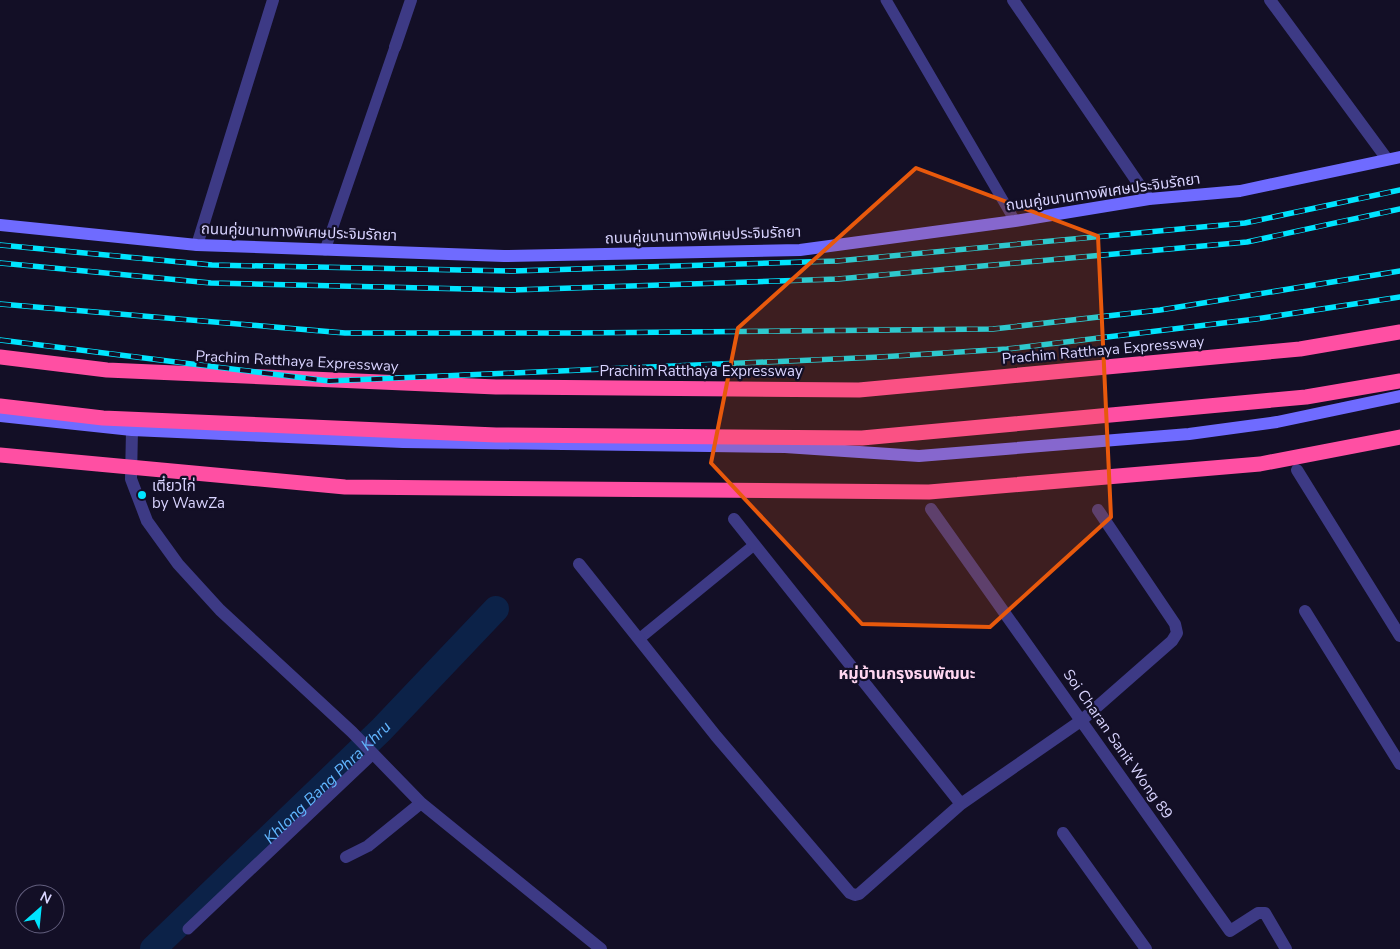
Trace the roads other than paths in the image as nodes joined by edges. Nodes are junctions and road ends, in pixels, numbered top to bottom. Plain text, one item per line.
1 (273, 0) edge
2 (411, 0) edge
3 (886, 0) edge
4 (1013, 0) edge
5 (1270, 0) edge
6 (396, 47) joint
7 (1400, 157) edge
8 (1387, 159) junction
9 (1149, 199) junction
10 (1015, 221) junction
11 (0, 225) edge
12 (197, 245) junction
13 (324, 250) junction
14 (1400, 332) edge
15 (0, 357) edge
16 (1400, 381) edge
17 (1400, 396) edge
18 (0, 406) edge
19 (0, 416) edge
20 (132, 430) junction
21 (1400, 437) edge
22 (1378, 441) junction
23 (1400, 443) edge
24 (0, 454) edge
25 (1298, 470) dead end
26 (931, 509) dead end
27 (1098, 510) dead end
28 (734, 519) dead end
29 (754, 545) junction
30 (579, 564) dead end
31 (1305, 611) dead end
32 (1400, 636) edge
33 (639, 639) junction
34 (1082, 720) junction
35 (373, 754) junction
36 (1400, 764) edge
37 (421, 803) junction
38 (961, 804) junction
39 (1063, 833) dead end
40 (346, 857) dead end
41 (188, 929) dead end
42 (600, 949) edge
43 (1146, 949) edge
44 (1286, 949) edge

1 - 12 street
2 - 6 street
3 - 10 lane
4 - 9 street
5 - 8 street
6 - 13 lane
7 - 8 main road, ถนนคู่ขนานทางพิเศษประจิมรัถยา
8 - 9 main road, ถนนคู่ขนานทางพิเศษประจิมรัถยา
9 - 10 main road, ถนนคู่ขนานทางพิเศษประจิมรัถยา
10 - 13 main road, ถนนคู่ขนานทางพิเศษประจิมรัถยา
11 - 12 main road, ถนนคู่ขนานทางพิเศษประจิมรัถยา
12 - 13 main road, ถนนคู่ขนานทางพิเศษประจิมรัถยา
14 - 15 highway, Prachim Ratthaya Expressway
16 - 18 highway
17 - 20 main road
19 - 20 main road
20 - 35 street
21 - 22 highway
22 - 23 highway
22 - 24 highway
25 - 32 street
26 - 34 street, Soi Charan Sanit Wong 89
27 - 34 street
28 - 29 street
29 - 33 lane
29 - 38 street
30 - 33 street
31 - 36 street
33 - 38 street
34 - 38 street
34 - 44 street, Soi Charan Sanit Wong 89
35 - 37 street
35 - 41 lane
37 - 40 street
37 - 42 street
39 - 43 street

